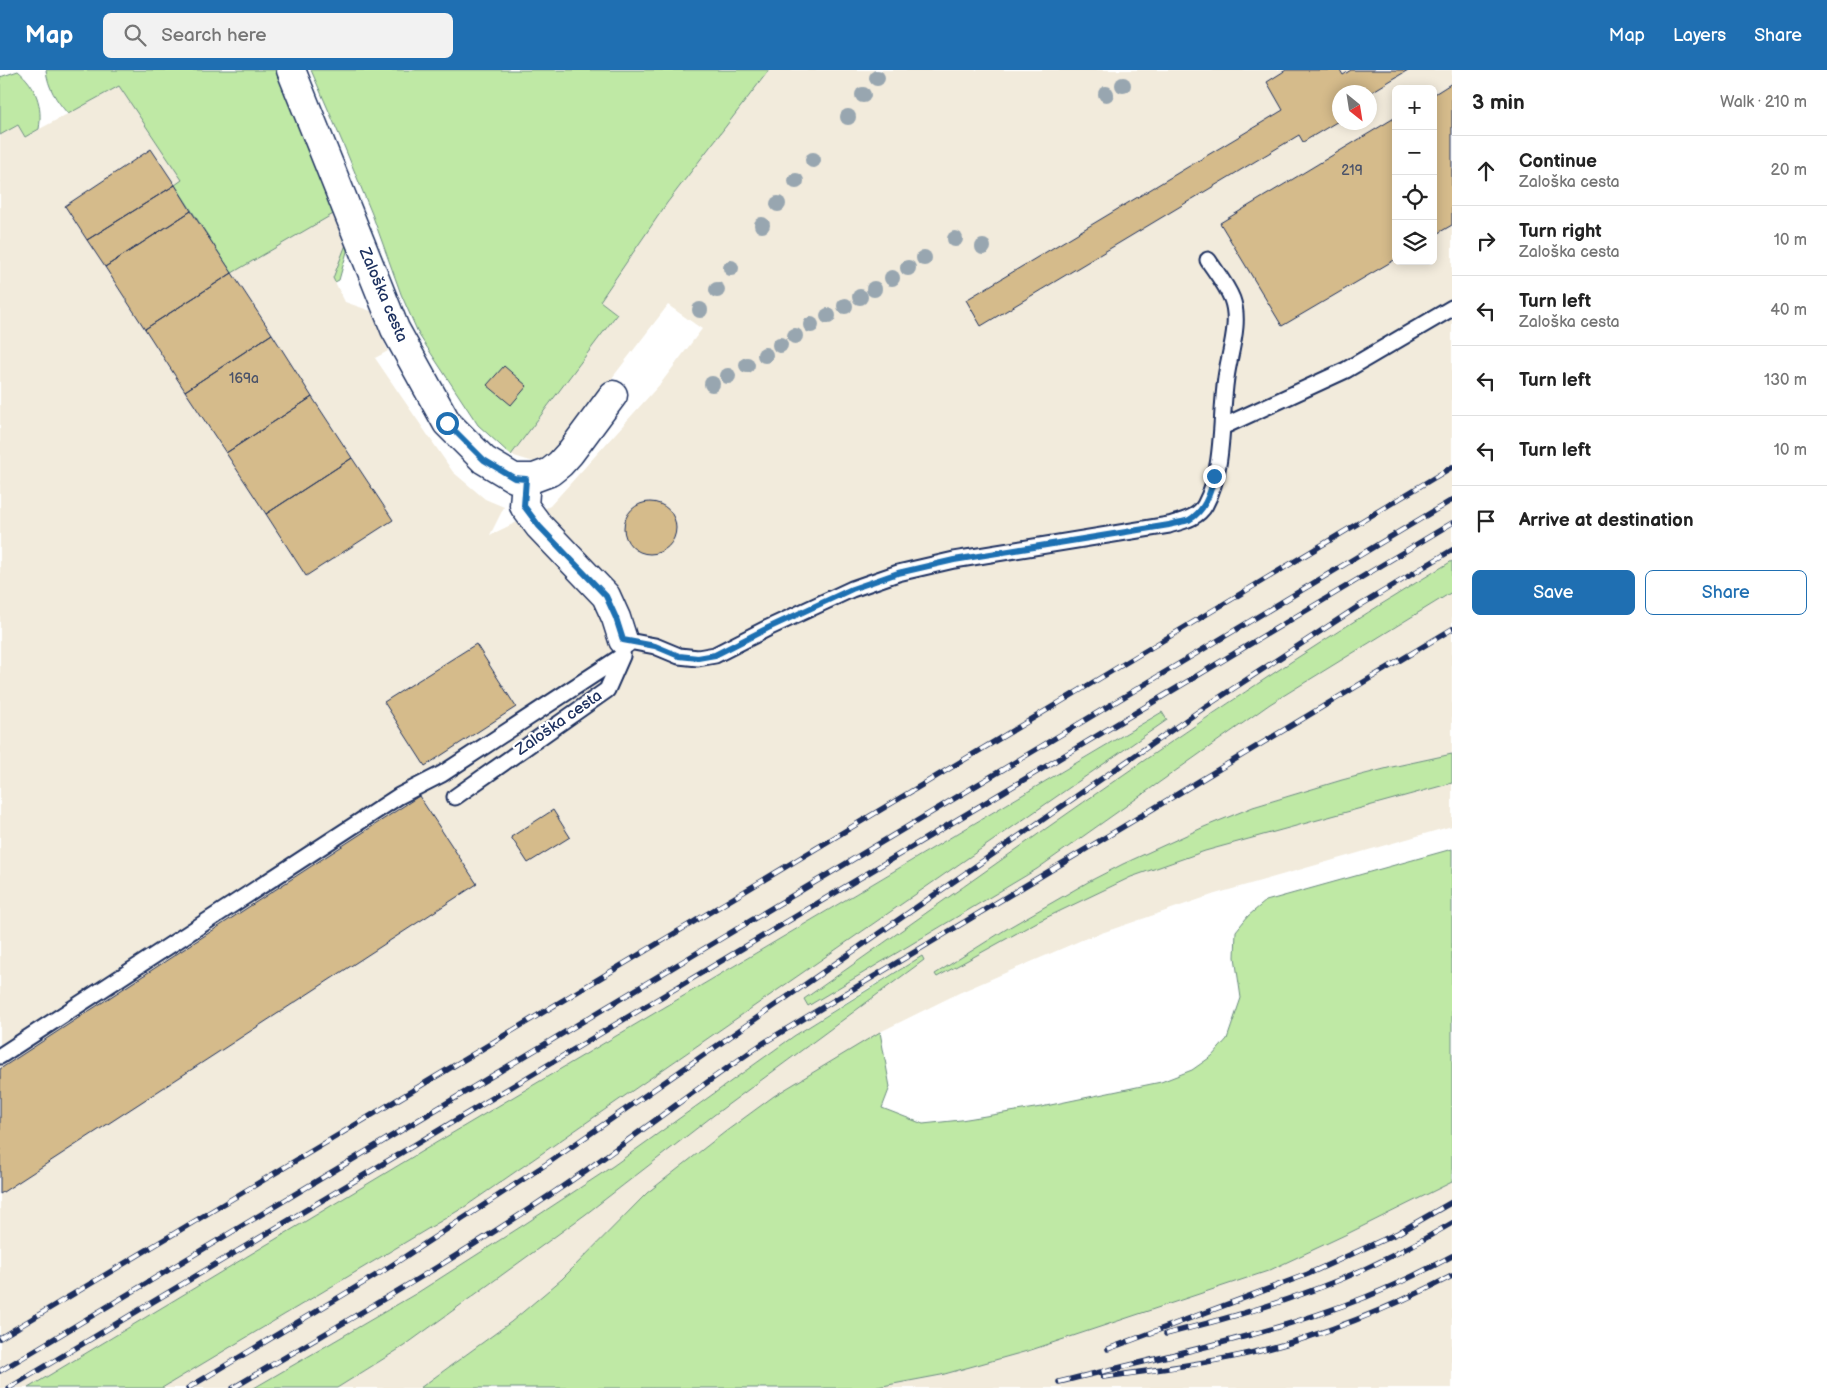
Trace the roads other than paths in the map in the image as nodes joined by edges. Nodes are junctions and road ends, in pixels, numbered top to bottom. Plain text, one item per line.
1 (291, 70) edge
2 (1208, 260) dead end
3 (1452, 308) edge
4 (614, 395) dead end
5 (1222, 427) junction
6 (526, 479) junction
7 (623, 648) junction
8 (455, 796) dead end
9 (0, 1056) edge

1 - 6 street, Zaloška cesta
2 - 5 lane
3 - 5 lane
4 - 6 street
5 - 7 lane
6 - 7 street
7 - 8 lane, Zaloška cesta
7 - 9 lane

